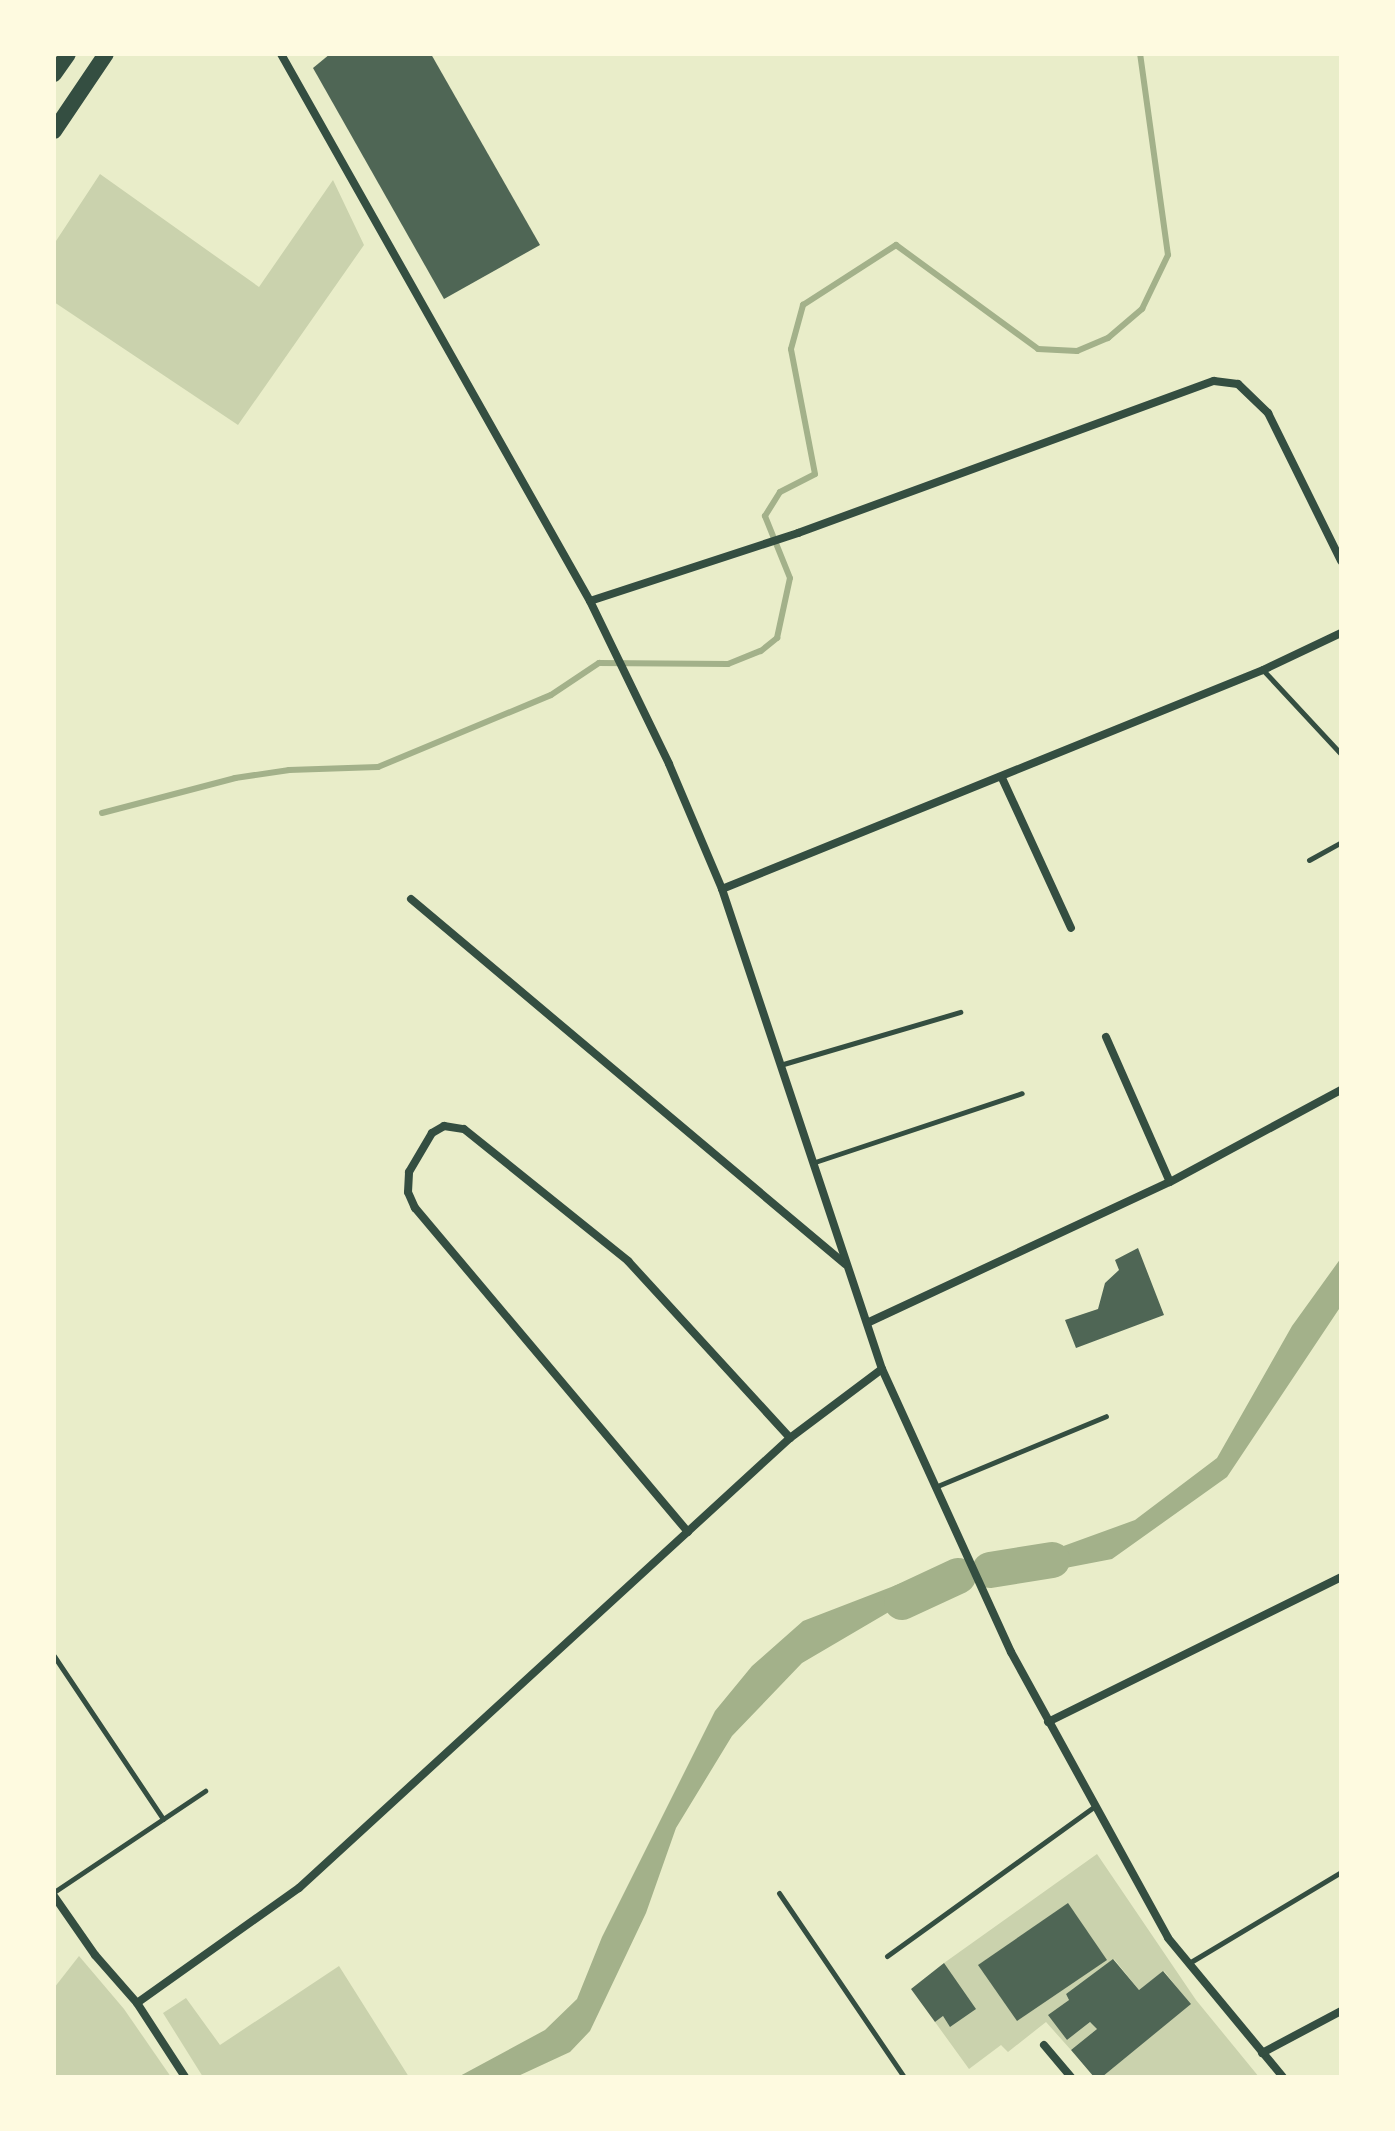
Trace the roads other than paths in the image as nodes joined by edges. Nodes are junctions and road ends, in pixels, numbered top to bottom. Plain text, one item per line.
1 (68, 54) edge
2 (281, 54) edge
3 (99, 57) edge
4 (54, 74) edge
5 (54, 131) edge
6 (1341, 561) edge
7 (590, 601) junction
8 (1341, 633) edge
9 (1263, 670) junction
10 (1341, 754) edge
11 (1002, 778) junction
12 (1341, 842) edge
13 (1309, 860) dead end
14 (722, 889) junction
15 (411, 899) dead end
16 (1071, 928) dead end
17 (960, 1012) dead end
18 (1106, 1037) dead end
19 (778, 1066) junction
20 (1341, 1090) edge
21 (1022, 1093) dead end
22 (812, 1163) junction
23 (1170, 1182) junction
24 (846, 1265) junction
25 (867, 1323) junction
26 (882, 1369) junction
27 (1106, 1416) dead end
28 (790, 1438) junction
29 (934, 1488) junction
30 (688, 1532) junction
31 (1341, 1577) edge
32 (54, 1656) edge
33 (1048, 1722) junction
34 (205, 1791) dead end
35 (1095, 1806) junction
36 (163, 1819) junction
37 (1341, 1872) edge
38 (779, 1893) dead end
39 (54, 1894) edge
40 (887, 1956) dead end
41 (1189, 1963) junction
42 (137, 2003) junction
43 (1341, 2011) edge
44 (1044, 2045) dead end
45 (1262, 2053) junction
46 (185, 2077) edge
47 (904, 2077) edge
48 (1071, 2077) edge
49 (1283, 2077) edge

1 - 4 highway
2 - 7 street
3 - 5 highway
6 - 7 street
7 - 14 street
8 - 9 street
9 - 10 lane
9 - 11 street
11 - 14 street
11 - 16 street
12 - 13 lane
14 - 19 street
15 - 24 street
17 - 19 lane
18 - 23 street
19 - 22 street
20 - 23 street
21 - 22 lane
22 - 24 street
23 - 25 street
24 - 25 street
25 - 26 street
26 - 28 street
26 - 29 street
27 - 29 lane
28 - 30 street
28 - 30 street
29 - 33 street
30 - 42 street
31 - 33 street
32 - 36 lane
33 - 35 street
34 - 36 lane
35 - 40 lane
35 - 41 street
36 - 39 lane
37 - 41 lane
38 - 47 lane
39 - 42 street
41 - 45 street
42 - 46 street
43 - 45 street
44 - 48 street
45 - 49 street

